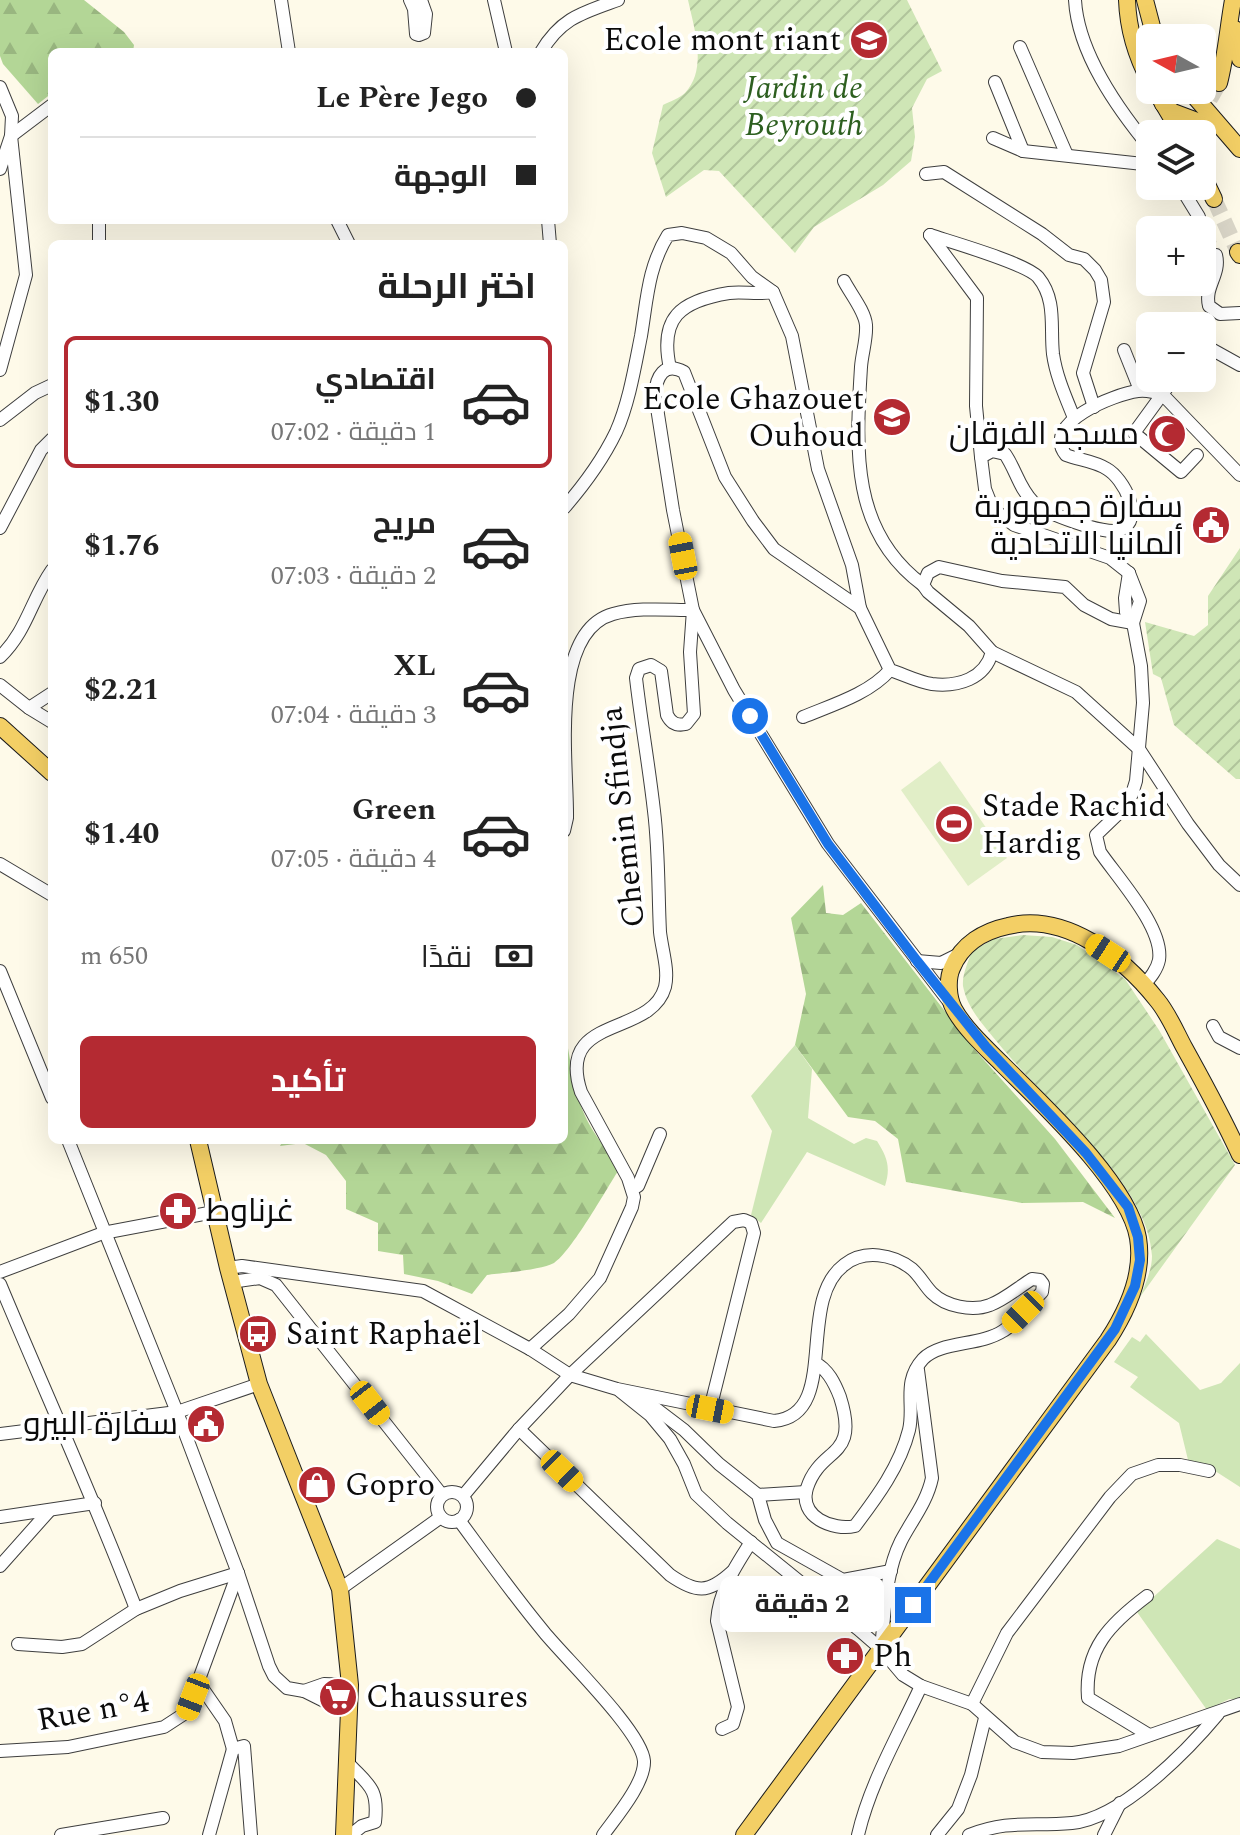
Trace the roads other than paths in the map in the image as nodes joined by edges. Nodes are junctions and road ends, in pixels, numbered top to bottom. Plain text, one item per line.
1 (281, 0) edge
2 (410, 0) edge
3 (421, 0) edge
4 (494, 0) edge
5 (618, 0) edge
6 (1075, 0) edge
7 (1127, 0) edge
8 (1145, 0) edge
9 (1237, 1) edge
10 (1240, 20) edge
11 (1151, 24) edge
12 (1020, 47) dead end
13 (288, 48) edge
14 (505, 48) edge
15 (543, 48) edge
16 (1136, 51) edge
17 (1240, 59) edge
18 (995, 82) dead end
19 (1219, 83) tunnel mouth
20 (0, 87) edge
21 (1166, 104) edge
22 (1201, 104) edge
23 (48, 108) edge
24 (1184, 120) edge
25 (1136, 130) edge
26 (11, 136) junction
27 (993, 138) dead end
28 (1240, 149) edge
29 (1023, 151) junction
30 (1066, 153) junction
31 (1136, 163) edge
32 (0, 169) edge
33 (926, 174) dead end
34 (1216, 255) tunnel mouth
35 (1216, 273) edge
36 (844, 281) dead end
37 (773, 292) junction
38 (1207, 296) edge
39 (1240, 313) edge
40 (1124, 350) dead end
41 (1216, 352) edge
42 (1240, 365) edge
43 (670, 368) junction
44 (0, 370) edge
45 (1136, 380) edge
46 (48, 387) edge
47 (1136, 391) edge
48 (1149, 392) edge
49 (1165, 392) edge
50 (1163, 395) junction
51 (1094, 407) junction
52 (1074, 418) junction
53 (0, 420) edge
54 (48, 443) edge
55 (1197, 455) dead end
56 (981, 457) junction
57 (1240, 475) edge
58 (568, 503) edge
59 (0, 528) edge
60 (48, 576) edge
61 (923, 585) junction
62 (860, 608) junction
63 (693, 610) junction
64 (1133, 623) junction
65 (992, 652) junction
66 (0, 657) edge
67 (890, 670) junction
68 (0, 685) edge
69 (568, 693) edge
70 (48, 696) edge
71 (29, 708) junction
72 (803, 717) dead end
73 (48, 720) edge
74 (0, 726) edge
75 (1139, 749) junction
76 (48, 769) edge
77 (0, 864) edge
78 (1240, 885) edge
79 (48, 893) edge
80 (959, 954) junction
81 (917, 961) junction
82 (0, 971) edge
83 (1143, 986) junction
84 (954, 1009) junction
85 (1213, 1026) dead end
86 (1240, 1048) edge
87 (48, 1088) edge
88 (660, 1134) dead end
89 (70, 1144) edge
90 (199, 1144) edge
91 (1240, 1155) edge
92 (632, 1188) junction
93 (214, 1212) junction
94 (103, 1233) junction
95 (0, 1272) edge
96 (230, 1275) junction
97 (268, 1275) junction
98 (0, 1284) edge
99 (530, 1349) junction
100 (815, 1363) junction
101 (917, 1367) junction
102 (570, 1375) junction
103 (259, 1384) junction
104 (617, 1389) junction
105 (636, 1392) junction
106 (710, 1409) junction
107 (177, 1412) junction
108 (60, 1427) junction
109 (519, 1429) junction
110 (0, 1434) edge
111 (1209, 1471) dead end
112 (806, 1492) junction
113 (442, 1495) junction
114 (758, 1495) junction
115 (463, 1496) junction
116 (95, 1503) junction
117 (49, 1511) junction
118 (0, 1517) edge
119 (441, 1517) junction
120 (459, 1520) junction
121 (751, 1542) junction
122 (0, 1566) edge
123 (891, 1571) junction
124 (732, 1572) junction
125 (238, 1573) junction
126 (340, 1589) junction
127 (1147, 1596) dead end
128 (136, 1609) junction
129 (18, 1644) dead end
130 (881, 1649) junction
131 (198, 1682) junction
132 (350, 1685) junction
133 (921, 1686) junction
134 (304, 1691) junction
135 (972, 1704) junction
136 (1240, 1704) edge
137 (1223, 1708) junction
138 (348, 1709) junction
139 (985, 1718) junction
140 (722, 1729) dead end
141 (1149, 1735) junction
142 (233, 1749) junction
143 (0, 1751) edge
144 (347, 1762) junction
145 (1120, 1803) junction
146 (163, 1818) dead end
147 (61, 1835) edge
148 (209, 1835) edge
149 (251, 1835) edge
150 (344, 1835) edge
151 (351, 1835) edge
152 (603, 1835) edge
153 (744, 1835) edge
154 (858, 1835) edge
155 (937, 1835) edge
156 (969, 1835) edge
157 (1104, 1835) edge

1 - 13 street
2 - 3 street
4 - 14 street
5 - 15 street
6 - 25 street
7 - 16 main road
8 - 11 main road
9 - 19 main road
10 - 17 main road
12 - 30 street
18 - 29 street
20 - 26 street
21 - 24 main road
22 - 28 main road
23 - 26 street
26 - 32 street
26 - 44 street
27 - 29 street
29 - 30 street
30 - 31 street
33 - 51 street
34 - 35 street
36 - 61 street
37 - 43 street
37 - 58 street
37 - 62 street
38 - 39 street
40 - 45 street
41 - 42 street
43 - 62 street
43 - 63 street, Chemin Sfindja
46 - 53 street
47 - 51 street
48 - 50 street
49 - 50 street
50 - 55 street
50 - 57 street
51 - 52 street
52 - 56 street
52 - 56 street
54 - 59 street
56 - 64 street
60 - 66 street
61 - 64 street
61 - 65 street
62 - 67 street
63 - 69 street
63 - 81 street
63 - 92 street, Chemin Sfindja
64 - 75 street
65 - 67 street
65 - 75 street
67 - 72 street
68 - 71 street
70 - 71 street
71 - 73 street
74 - 76 main road
75 - 78 street
75 - 83 street
77 - 79 street
80 - 81 street
80 - 83 main road
80 - 84 main road
81 - 84 street
82 - 87 street
83 - 91 main road
84 - 130 main road
85 - 86 street
88 - 92 street
89 - 94 street
90 - 93 main road
92 - 99 street
93 - 94 street
93 - 96 main road
94 - 95 street
94 - 107 street
96 - 97 street
96 - 103 main road
97 - 99 street
97 - 113 street
98 - 108 street
99 - 102 street
100 - 101 street
100 - 106 street
100 - 112 street
101 - 112 street
101 - 123 street
102 - 104 street
102 - 106 street
102 - 109 street
103 - 107 street
103 - 126 main road
104 - 105 street
104 - 121 street
105 - 106 street
105 - 114 street
107 - 108 street
107 - 125 street
108 - 110 street
108 - 116 street
109 - 115 street
109 - 124 street
111 - 135 street
112 - 114 street
113 - 115 street
113 - 119 street
114 - 123 street
115 - 120 street
116 - 117 street
116 - 128 street
117 - 118 street
117 - 122 street
119 - 120 street
119 - 126 street
120 - 152 street
121 - 124 street
121 - 130 street
123 - 130 street
124 - 140 street
125 - 128 street
125 - 131 street, Rue n°4
125 - 134 street
126 - 132 main road
127 - 141 street
128 - 129 street
130 - 133 street
130 - 153 main road
131 - 142 street
131 - 143 street, Rue n°4
132 - 134 street
132 - 138 main road
133 - 135 street
133 - 154 street
134 - 138 street
135 - 139 street
136 - 137 street
137 - 141 street
137 - 145 street
138 - 144 main road
139 - 141 street
139 - 155 street
142 - 148 street
142 - 149 street
144 - 150 main road
144 - 151 street
145 - 156 street
145 - 157 street
146 - 147 street

